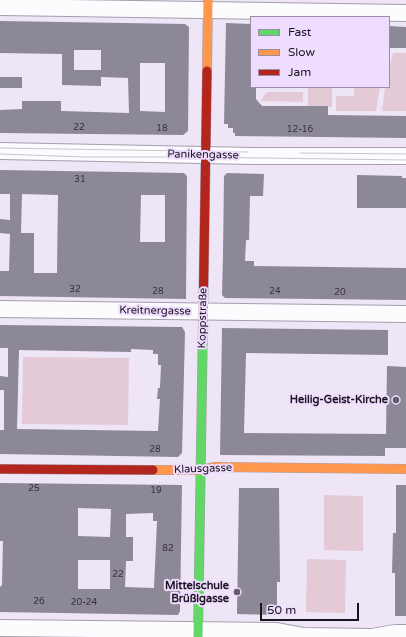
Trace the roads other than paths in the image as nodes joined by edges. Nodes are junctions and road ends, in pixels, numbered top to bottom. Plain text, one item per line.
1 (208, 5) edge
2 (0, 7) edge
3 (406, 12) edge
4 (0, 151) edge
5 (206, 154) junction
6 (406, 156) edge
7 (0, 309) edge
8 (203, 311) junction
9 (406, 314) edge
10 (0, 469) edge
11 (406, 469) edge
12 (201, 470) junction
13 (0, 628) edge
14 (198, 633) edge
15 (406, 633) edge
16 (372, 637) edge

1 - 2 street
1 - 3 street
1 - 5 main road, Koppstraße
4 - 5 street, Panikengasse
5 - 6 street, Panikengasse
5 - 8 main road, Koppstraße
7 - 8 street, Kreitnergasse
8 - 9 street, Kreitnergasse
8 - 12 main road, Koppstraße
10 - 12 main road, Klausgasse
11 - 12 main road, Klausgasse
12 - 14 main road, Koppstraße
13 - 14 street
14 - 16 street
15 - 16 street

